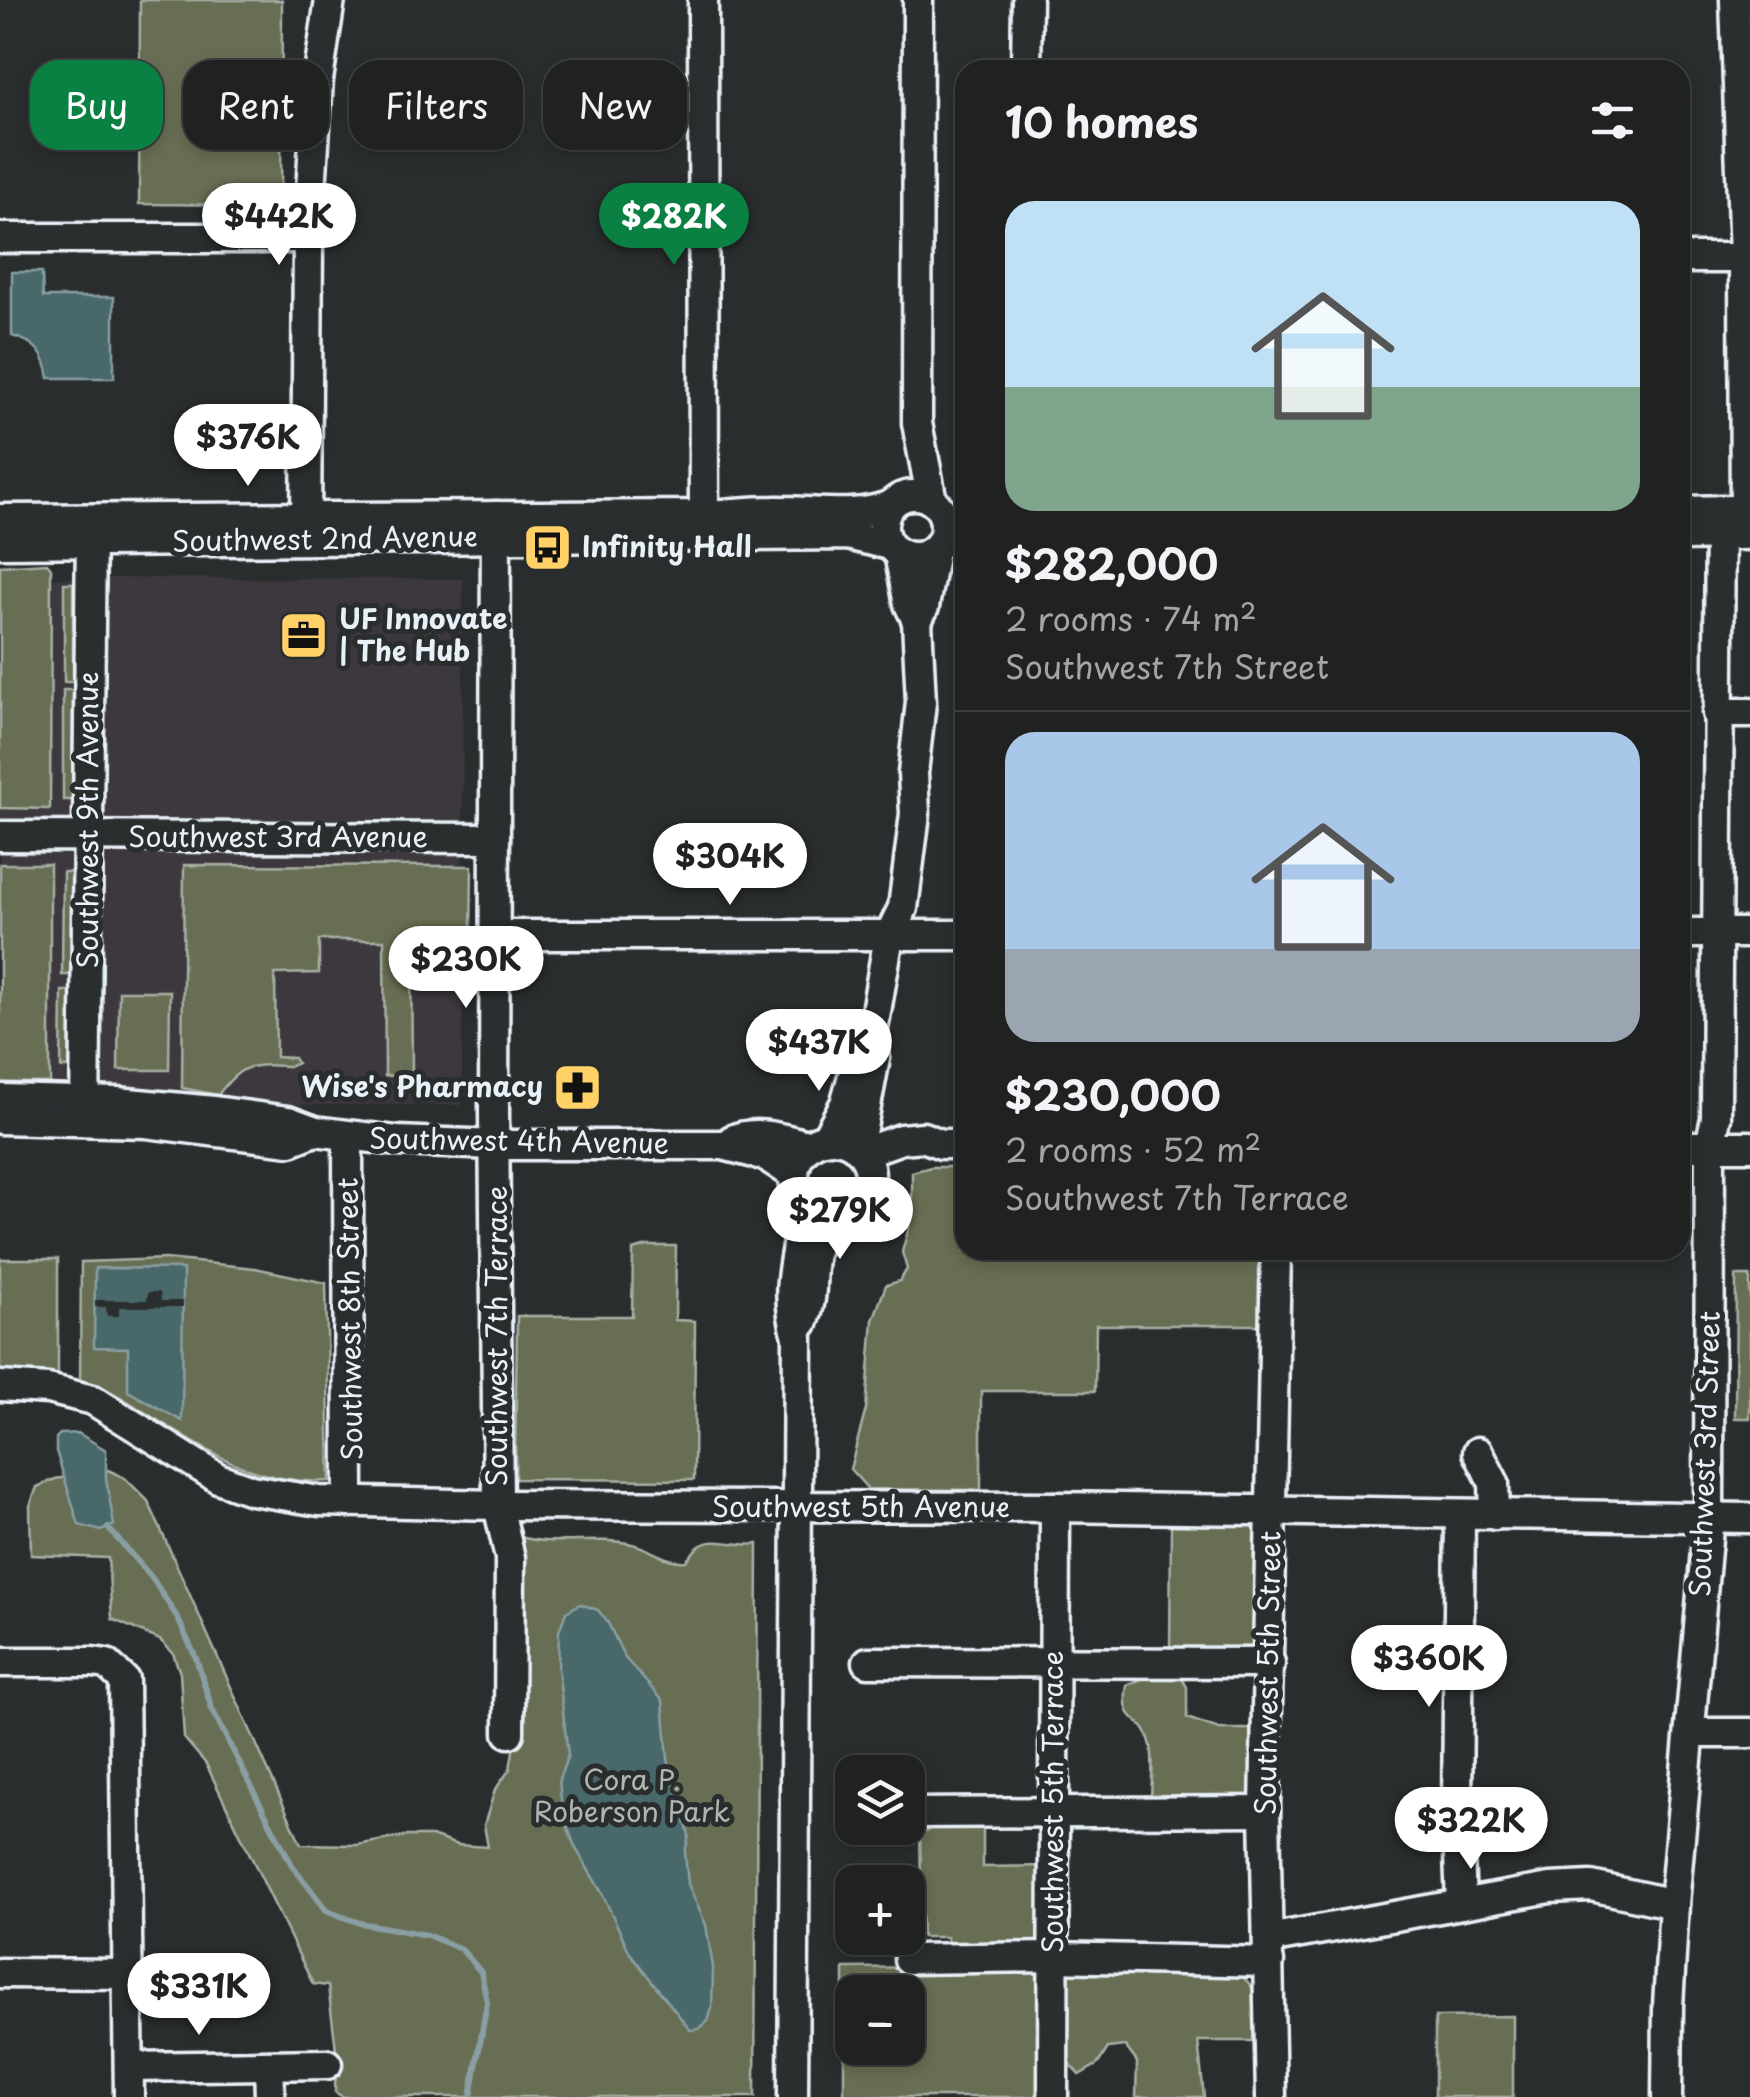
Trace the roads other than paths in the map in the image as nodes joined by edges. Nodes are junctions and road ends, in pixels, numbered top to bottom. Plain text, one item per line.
1 (330, 0) edge
2 (702, 0) edge
3 (918, 0) edge
4 (1027, 0) edge
5 (1735, 0) edge
6 (1026, 60) edge
7 (0, 238) edge
8 (308, 238) junction
9 (1690, 258) edge
10 (1744, 258) junction
11 (917, 424) junction
12 (895, 502) junction
13 (945, 507) edge
14 (1690, 512) edge
15 (0, 518) edge
16 (1738, 523) edge
17 (704, 525) junction
18 (496, 526) junction
19 (306, 529) junction
20 (91, 531) junction
21 (1690, 534) edge
22 (0, 543) edge
23 (947, 543) edge
24 (894, 549) junction
25 (917, 621) junction
26 (1717, 713) junction
27 (1750, 713) edge
28 (0, 836) edge
29 (88, 837) junction
30 (495, 838) junction
31 (1690, 933) edge
32 (1715, 933) junction
33 (1750, 933) edge
34 (955, 935) edge
35 (495, 936) junction
36 (890, 936) junction
37 (872, 1035) junction
38 (0, 1099) edge
39 (85, 1111) junction
40 (0, 1119) edge
41 (348, 1136) junction
42 (817, 1142) junction
43 (953, 1144) edge
44 (496, 1145) junction
45 (723, 1145) junction
46 (1690, 1146) edge
47 (1710, 1146) junction
48 (1750, 1146) edge
49 (864, 1159) junction
50 (793, 1174) junction
51 (804, 1202) junction
52 (837, 1214) junction
53 (1276, 1260) edge
54 (798, 1337) junction
55 (0, 1386) edge
56 (1478, 1452) dead end
57 (349, 1502) junction
58 (498, 1506) junction
59 (796, 1507) junction
60 (1055, 1507) junction
61 (1271, 1512) junction
62 (1495, 1515) junction
63 (1460, 1516) junction
64 (1709, 1517) junction
65 (1750, 1518) edge
66 (0, 1662) edge
67 (868, 1662) dead end
68 (1053, 1662) junction
69 (1270, 1663) junction
70 (1690, 1733) junction
71 (1750, 1733) edge
72 (509, 1734) dead end
73 (1052, 1810) junction
74 (1265, 1811) junction
75 (925, 1813) edge
76 (1461, 1903) junction
77 (1674, 1904) junction
78 (1268, 1950) junction
79 (1054, 1957) junction
80 (909, 1960) dead end
81 (0, 1973) edge
82 (128, 1974) junction
83 (327, 2064) dead end
84 (269, 2065) junction
85 (129, 2068) junction
86 (129, 2097) edge
87 (270, 2097) edge
88 (792, 2097) edge
89 (1053, 2097) edge
90 (1270, 2097) edge
91 (1667, 2097) edge

1 - 8 street
2 - 17 street
3 - 11 street
4 - 6 street
5 - 10 street, Southwest 3rd Street
7 - 8 street
8 - 19 street
9 - 10 street
10 - 16 street, Southwest 3rd Street
11 - 12 street
11 - 13 street
12 - 13 street
12 - 17 street, Southwest 2nd Avenue
12 - 24 street
13 - 23 street
14 - 16 street
15 - 20 street, Southwest 2nd Avenue
16 - 21 street
16 - 26 street, Southwest 3rd Street
17 - 18 street, Southwest 2nd Avenue
17 - 24 street, Southwest 2nd Avenue
18 - 19 street, Southwest 2nd Avenue
18 - 30 street, Southwest 7th Terrace
19 - 20 street, Southwest 2nd Avenue
20 - 22 street, Southwest 2nd Avenue
20 - 29 street, Southwest 9th Avenue
23 - 24 street
23 - 25 street
24 - 25 street
25 - 36 street
26 - 27 street
26 - 32 street, Southwest 3rd Street
28 - 29 street, Southwest 3rd Avenue
29 - 30 street, Southwest 3rd Avenue
29 - 39 street, Southwest 9th Avenue
30 - 35 street, Southwest 7th Terrace
31 - 32 street
32 - 33 street
32 - 47 street, Southwest 3rd Street
34 - 36 street
35 - 36 street
35 - 44 street, Southwest 7th Terrace
36 - 37 street
37 - 42 street
37 - 49 street
38 - 39 street, Southwest 4th Avenue
39 - 40 street, Southwest 4th Avenue
39 - 41 street, Southwest 4th Avenue
41 - 44 street, Southwest 4th Avenue
41 - 57 street, Southwest 8th Street
42 - 45 street, Southwest 4th Avenue
42 - 49 street
42 - 50 street
43 - 49 street
44 - 45 street, Southwest 4th Avenue
44 - 58 street, Southwest 7th Terrace
45 - 50 street, Southwest 4th Avenue
46 - 47 street
47 - 48 street
47 - 64 street, Southwest 3rd Street
49 - 52 street
50 - 51 street
51 - 52 street
51 - 54 street
52 - 54 street
53 - 61 street, Southwest 5th Street
54 - 59 street
55 - 57 street, Southwest 5th Avenue
56 - 62 street
57 - 58 street, Southwest 5th Avenue
58 - 59 street, Southwest 5th Avenue
58 - 72 street, Southwest 7th Terrace
59 - 60 street, Southwest 5th Avenue
59 - 88 street
60 - 61 street, Southwest 5th Avenue
60 - 68 street, Southwest 5th Terrace
61 - 63 street, Southwest 5th Avenue
61 - 69 street, Southwest 5th Street
62 - 63 street, Southwest 5th Avenue
62 - 64 street, Southwest 5th Avenue
63 - 76 street
64 - 65 street, Southwest 5th Avenue
64 - 70 street, Southwest 3rd Street
66 - 82 street
67 - 68 street
68 - 69 street
68 - 73 street, Southwest 5th Terrace
69 - 74 street, Southwest 5th Street
70 - 71 street
70 - 77 street, Southwest 3rd Street
73 - 74 street
73 - 75 street
73 - 79 street, Southwest 5th Terrace
74 - 78 street, Southwest 5th Street
76 - 77 street
76 - 78 street
77 - 91 street, Southwest 3rd Street
78 - 79 street
78 - 90 street, Southwest 5th Street
79 - 80 street
79 - 89 street, Southwest 5th Terrace
81 - 82 street
82 - 85 street
83 - 84 street
84 - 85 street
84 - 87 street
85 - 86 street

